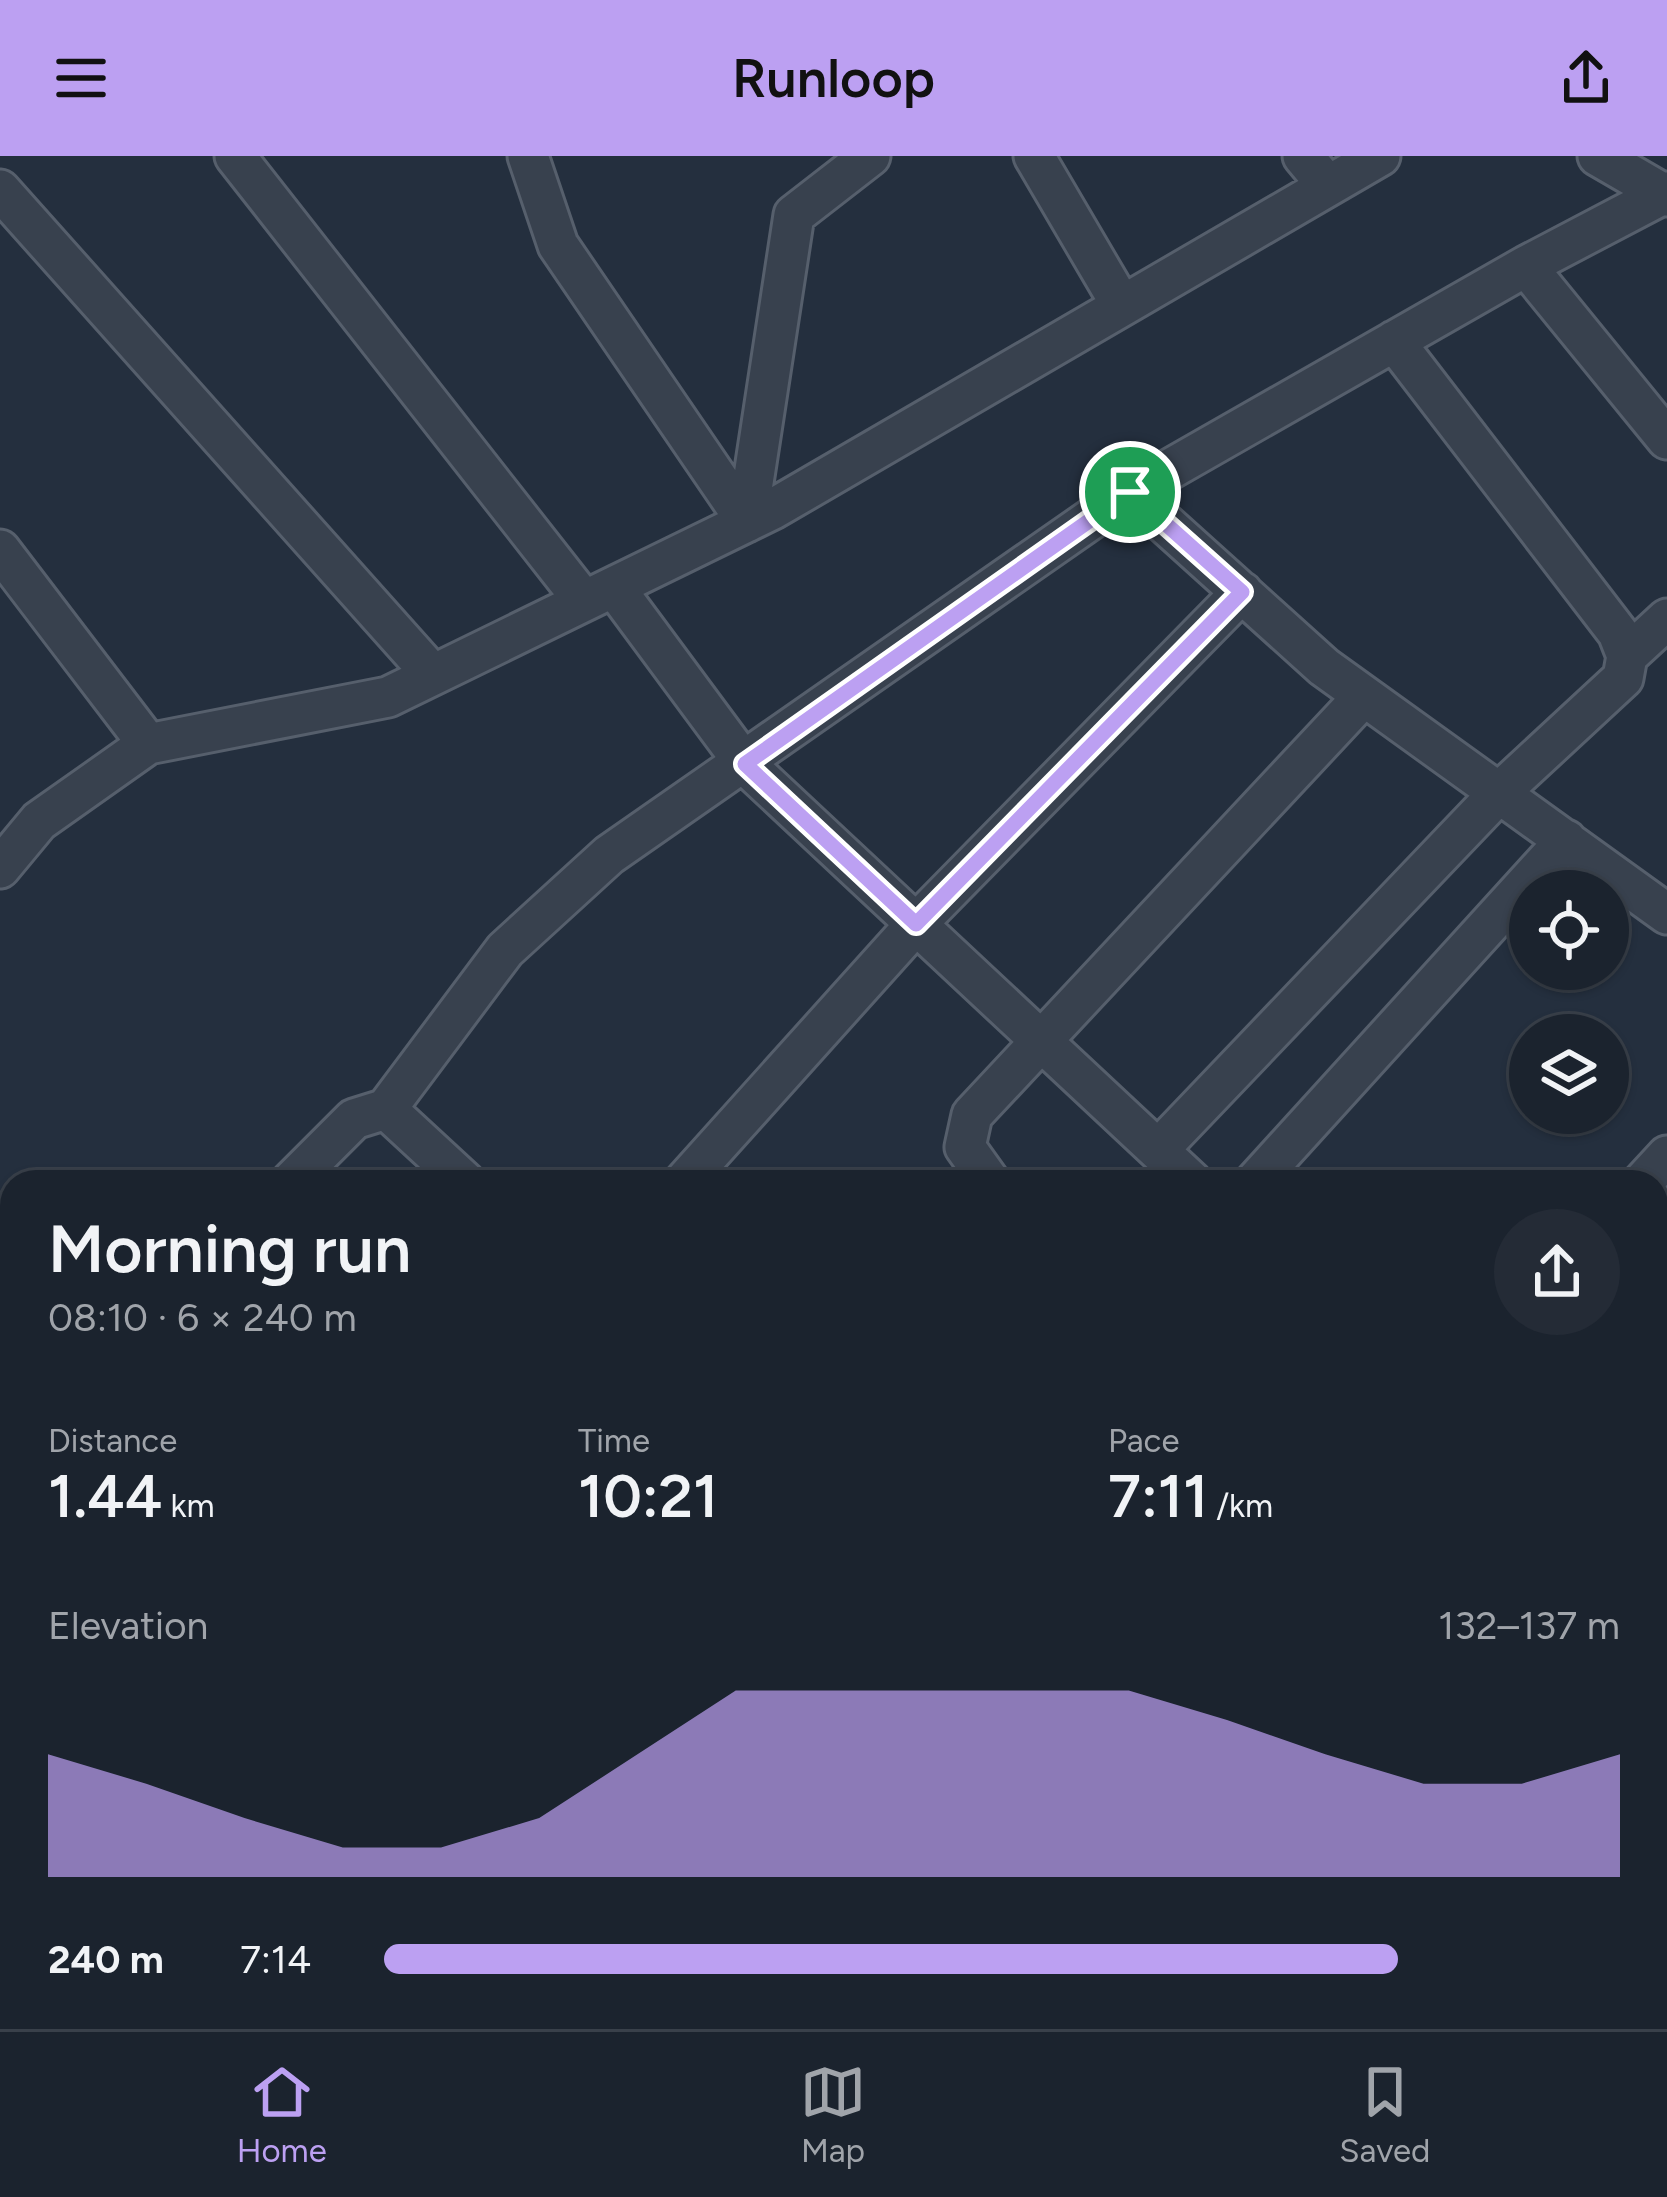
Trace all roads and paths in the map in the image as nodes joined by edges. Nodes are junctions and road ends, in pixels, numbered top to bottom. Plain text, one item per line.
1 (235, 156) edge
2 (528, 156) edge
3 (870, 156) edge
4 (1034, 156) edge
5 (1303, 156) edge
6 (1380, 156) edge
7 (1598, 156) edge
8 (1328, 186) junction
9 (0, 190) edge
10 (1666, 196) edge
11 (1526, 266) junction
12 (1122, 306) junction
13 (1394, 341) junction
14 (1667, 439) edge
15 (1130, 492) junction
16 (747, 522) junction
17 (0, 550) edge
18 (1242, 592) junction
19 (599, 594) junction
20 (1667, 619) edge
21 (1627, 656) junction
22 (433, 675) junction
23 (1364, 696) junction
24 (148, 744) junction
25 (745, 764) junction
26 (1500, 792) junction
27 (1566, 840) junction
28 (0, 868) edge
29 (1667, 914) edge
30 (916, 924) junction
31 (1040, 1039) junction
32 (386, 1109) junction
33 (1158, 1150) junction
34 (303, 1170) edge
35 (452, 1170) edge
36 (696, 1170) edge
37 (976, 1170) edge
38 (1179, 1170) edge
39 (1267, 1170) edge

1 - 19 street
2 - 16 street
3 - 16 street
4 - 12 street
5 - 8 street
6 - 8 street
7 - 10 street
8 - 12 street
9 - 22 street
10 - 11 street
11 - 13 street
11 - 14 street
12 - 16 street
13 - 15 street
13 - 21 street
15 - 18 street
15 - 25 street
16 - 19 street
17 - 24 street
18 - 23 street
18 - 30 street
19 - 22 street
19 - 25 street
20 - 21 street
21 - 26 street
22 - 24 street
23 - 26 street
23 - 31 street
24 - 28 street
25 - 30 street
25 - 32 street
26 - 27 street
26 - 33 street
27 - 29 street
27 - 39 street
30 - 31 street
30 - 36 street
31 - 33 street
31 - 37 street
32 - 34 street
32 - 35 street
33 - 38 street

